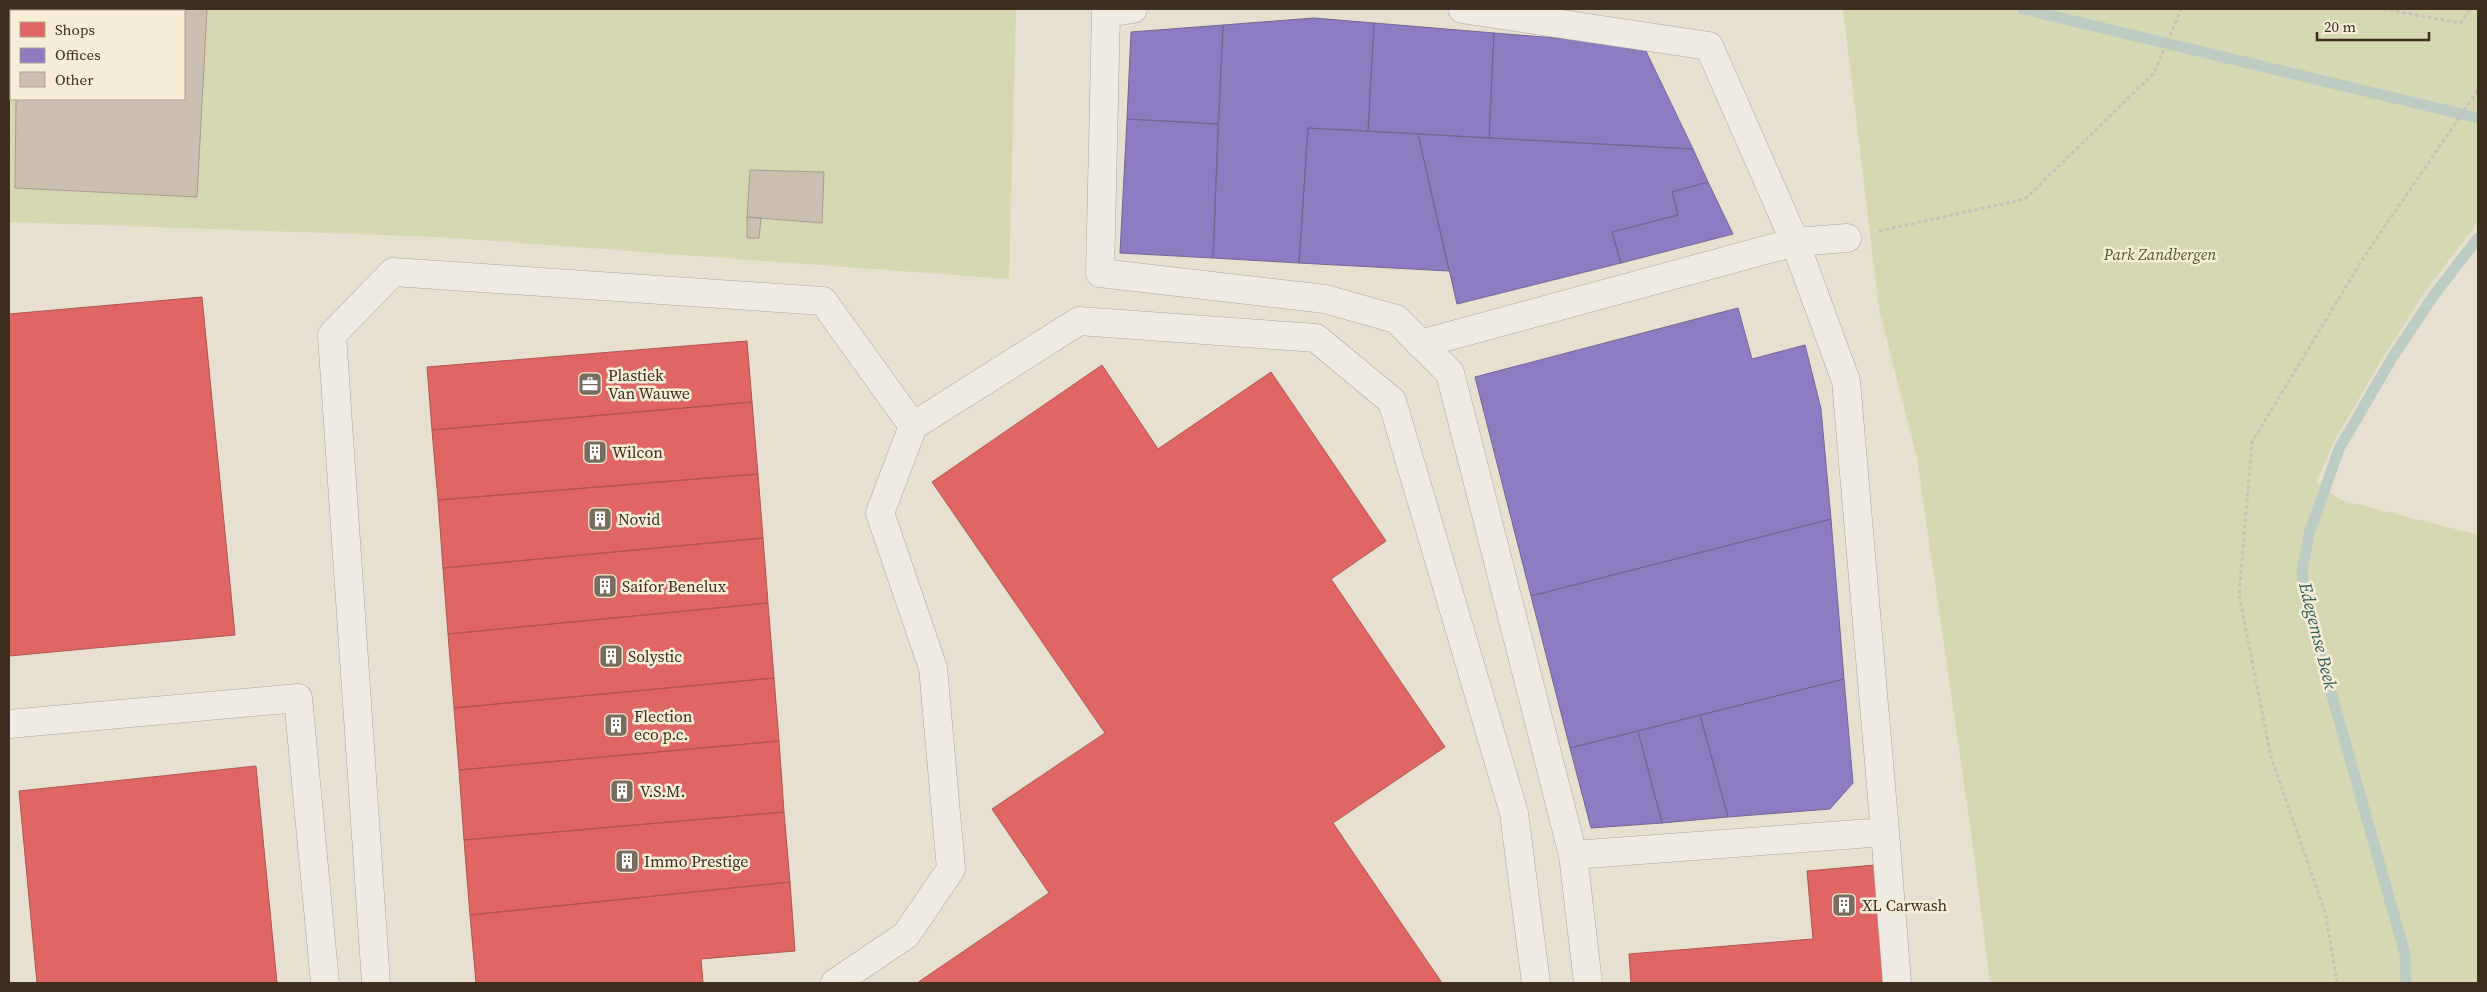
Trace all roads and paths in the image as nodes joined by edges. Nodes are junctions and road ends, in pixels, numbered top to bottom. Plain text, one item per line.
1 (1133, 9) edge
2 (1462, 9) edge
3 (2182, 9) edge
4 (2383, 9) edge
5 (2470, 9) edge
6 (2478, 90) edge
7 (1847, 238) joint
8 (1795, 242) junction
9 (1420, 344) junction
10 (913, 426) junction
11 (9, 724) edge
12 (1885, 832) junction
13 (1573, 854) junction
14 (325, 983) edge
15 (376, 983) edge
16 (834, 983) edge
17 (1536, 983) edge
18 (1588, 983) edge
19 (1898, 983) edge
20 (2337, 983) edge

1 - 9 lane
2 - 8 lane
3 - 7 path
4 - 5 path
6 - 20 path
7 - 8 lane
8 - 9 lane
8 - 12 lane
9 - 13 lane
10 - 15 lane
10 - 16 lane
10 - 17 lane
11 - 14 lane
12 - 13 lane
12 - 19 lane
13 - 18 lane

